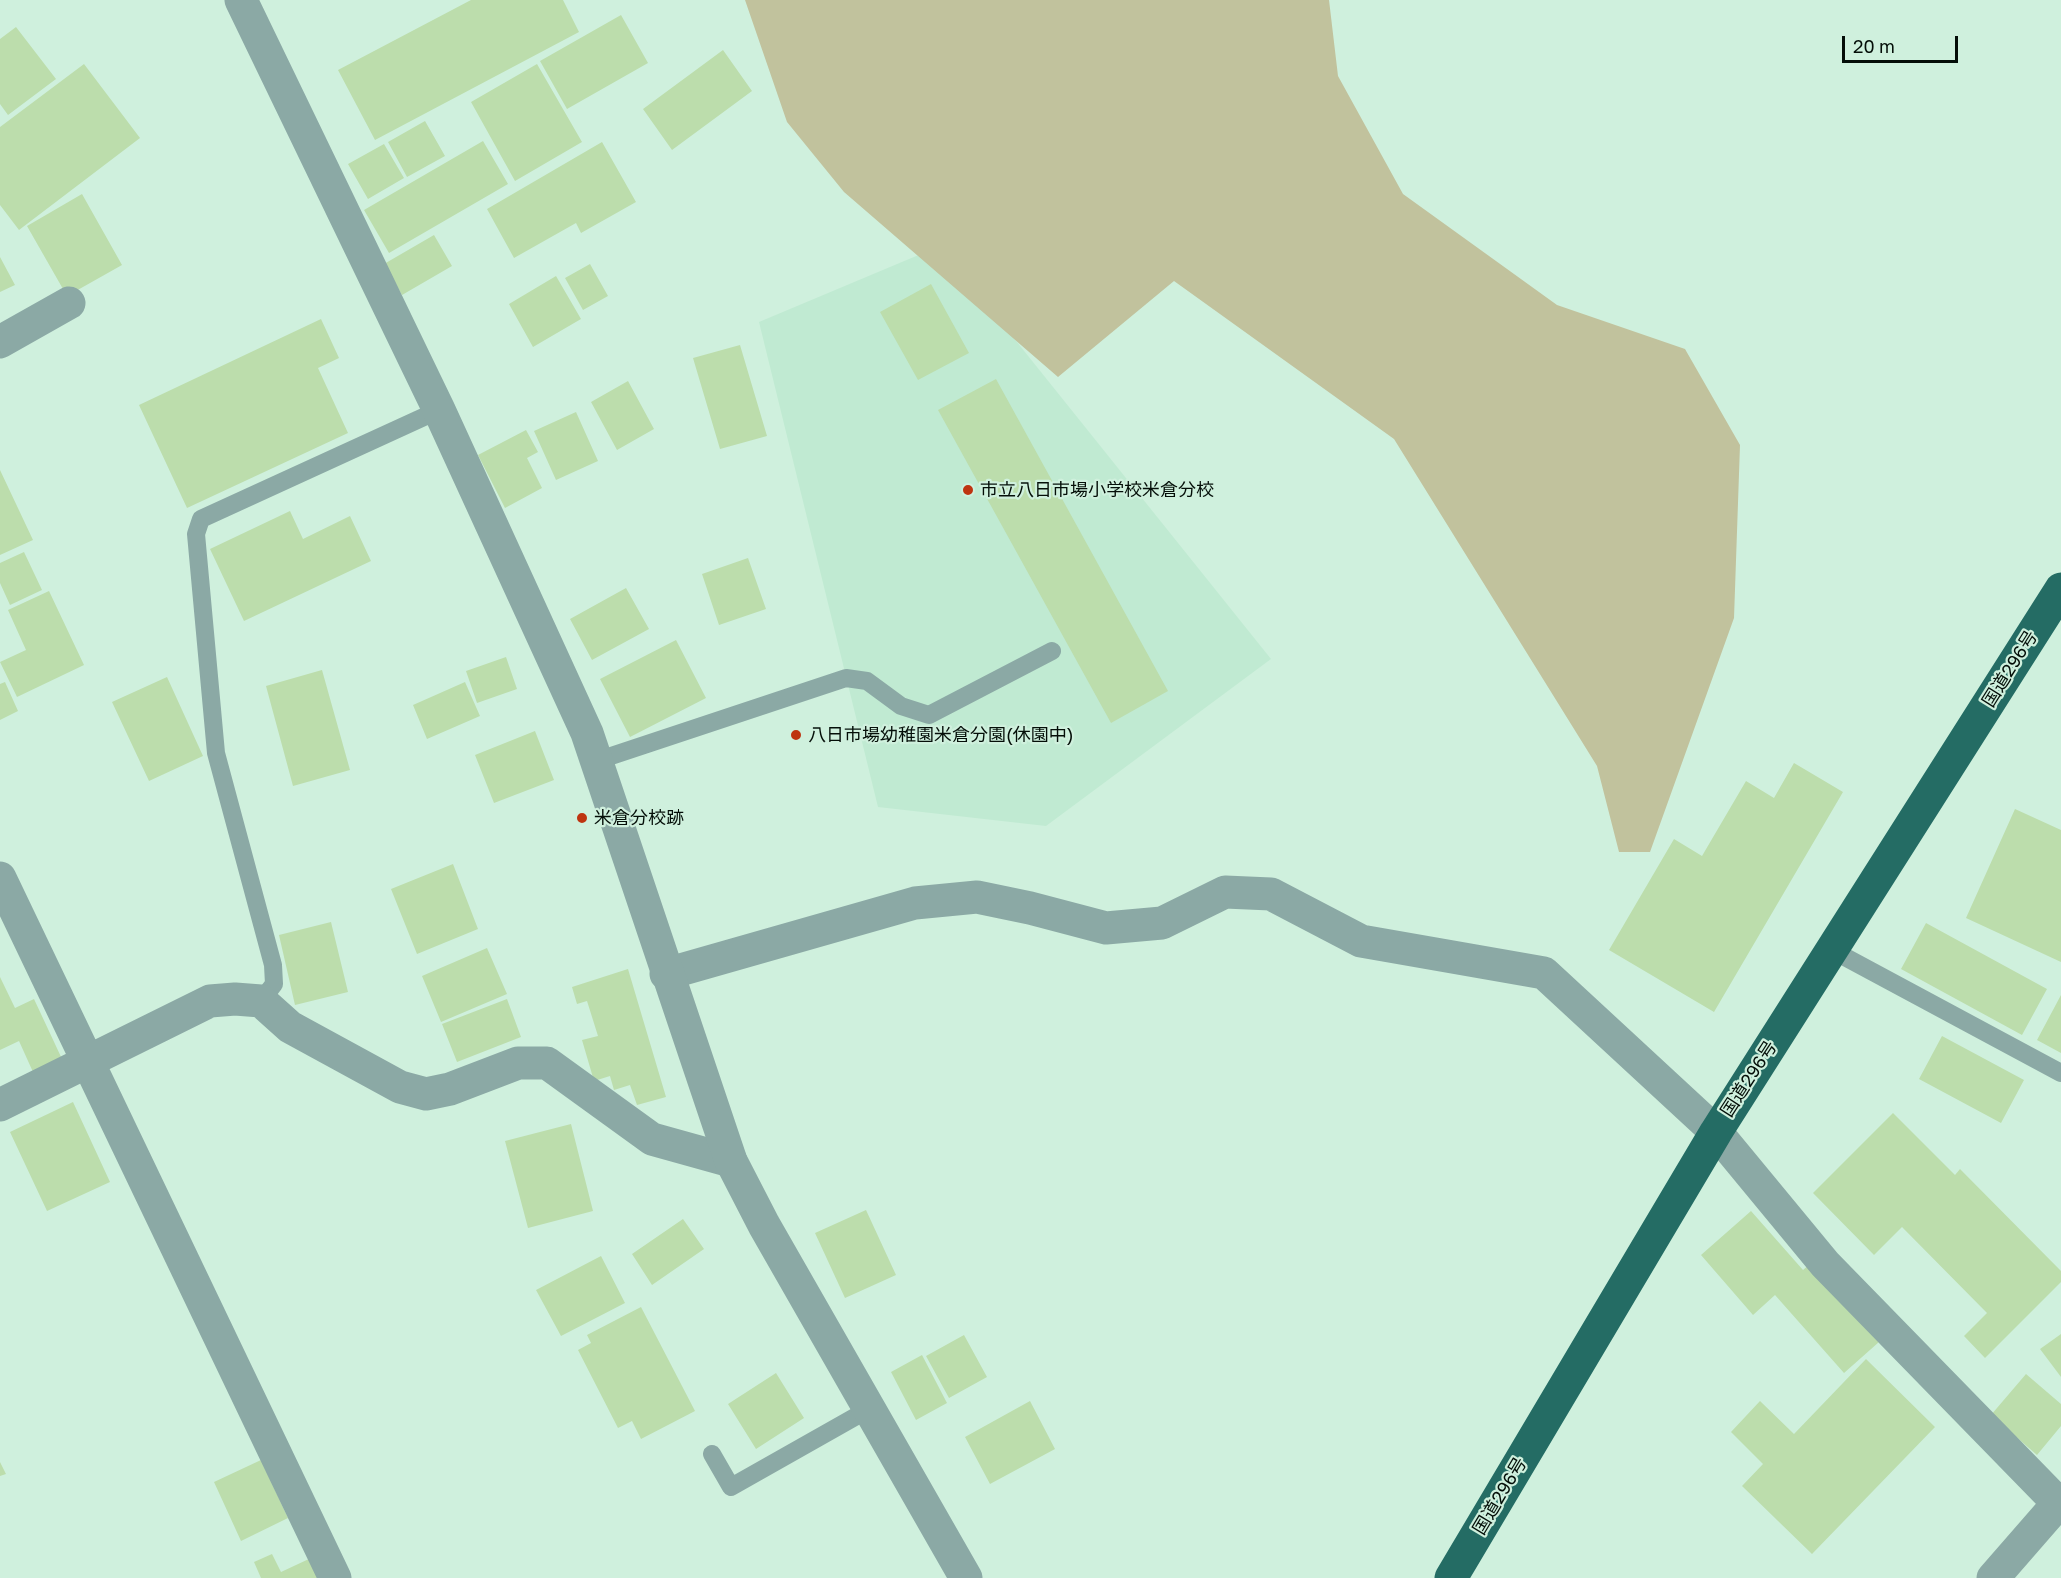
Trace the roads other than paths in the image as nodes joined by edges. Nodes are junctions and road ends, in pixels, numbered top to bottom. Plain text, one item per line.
1 (240, 0) edge
2 (69, 303) dead end
3 (0, 342) edge
4 (439, 410) junction
5 (2061, 589) edge
6 (1052, 651) dead end
7 (596, 761) junction
8 (0, 878) edge
9 (1832, 951) junction
10 (666, 974) junction
11 (261, 1001) junction
12 (87, 1061) junction
13 (2061, 1073) edge
14 (0, 1105) edge
15 (1716, 1132) junction
16 (732, 1161) junction
17 (869, 1409) junction
18 (712, 1454) dead end
19 (2060, 1503) edge
20 (335, 1578) edge
21 (966, 1578) edge
22 (1451, 1578) edge
23 (1993, 1578) edge

1 - 4 street
2 - 3 street
4 - 7 street
4 - 11 lane
5 - 9 highway, 国道296号
6 - 7 lane
7 - 10 street
8 - 12 street
9 - 13 lane
9 - 15 highway, 国道296号
10 - 15 street
10 - 16 street
11 - 12 street
11 - 16 street
12 - 14 street
12 - 20 street
15 - 19 street
15 - 22 highway, 国道296号
16 - 17 street
17 - 18 lane
17 - 21 street
19 - 23 street

